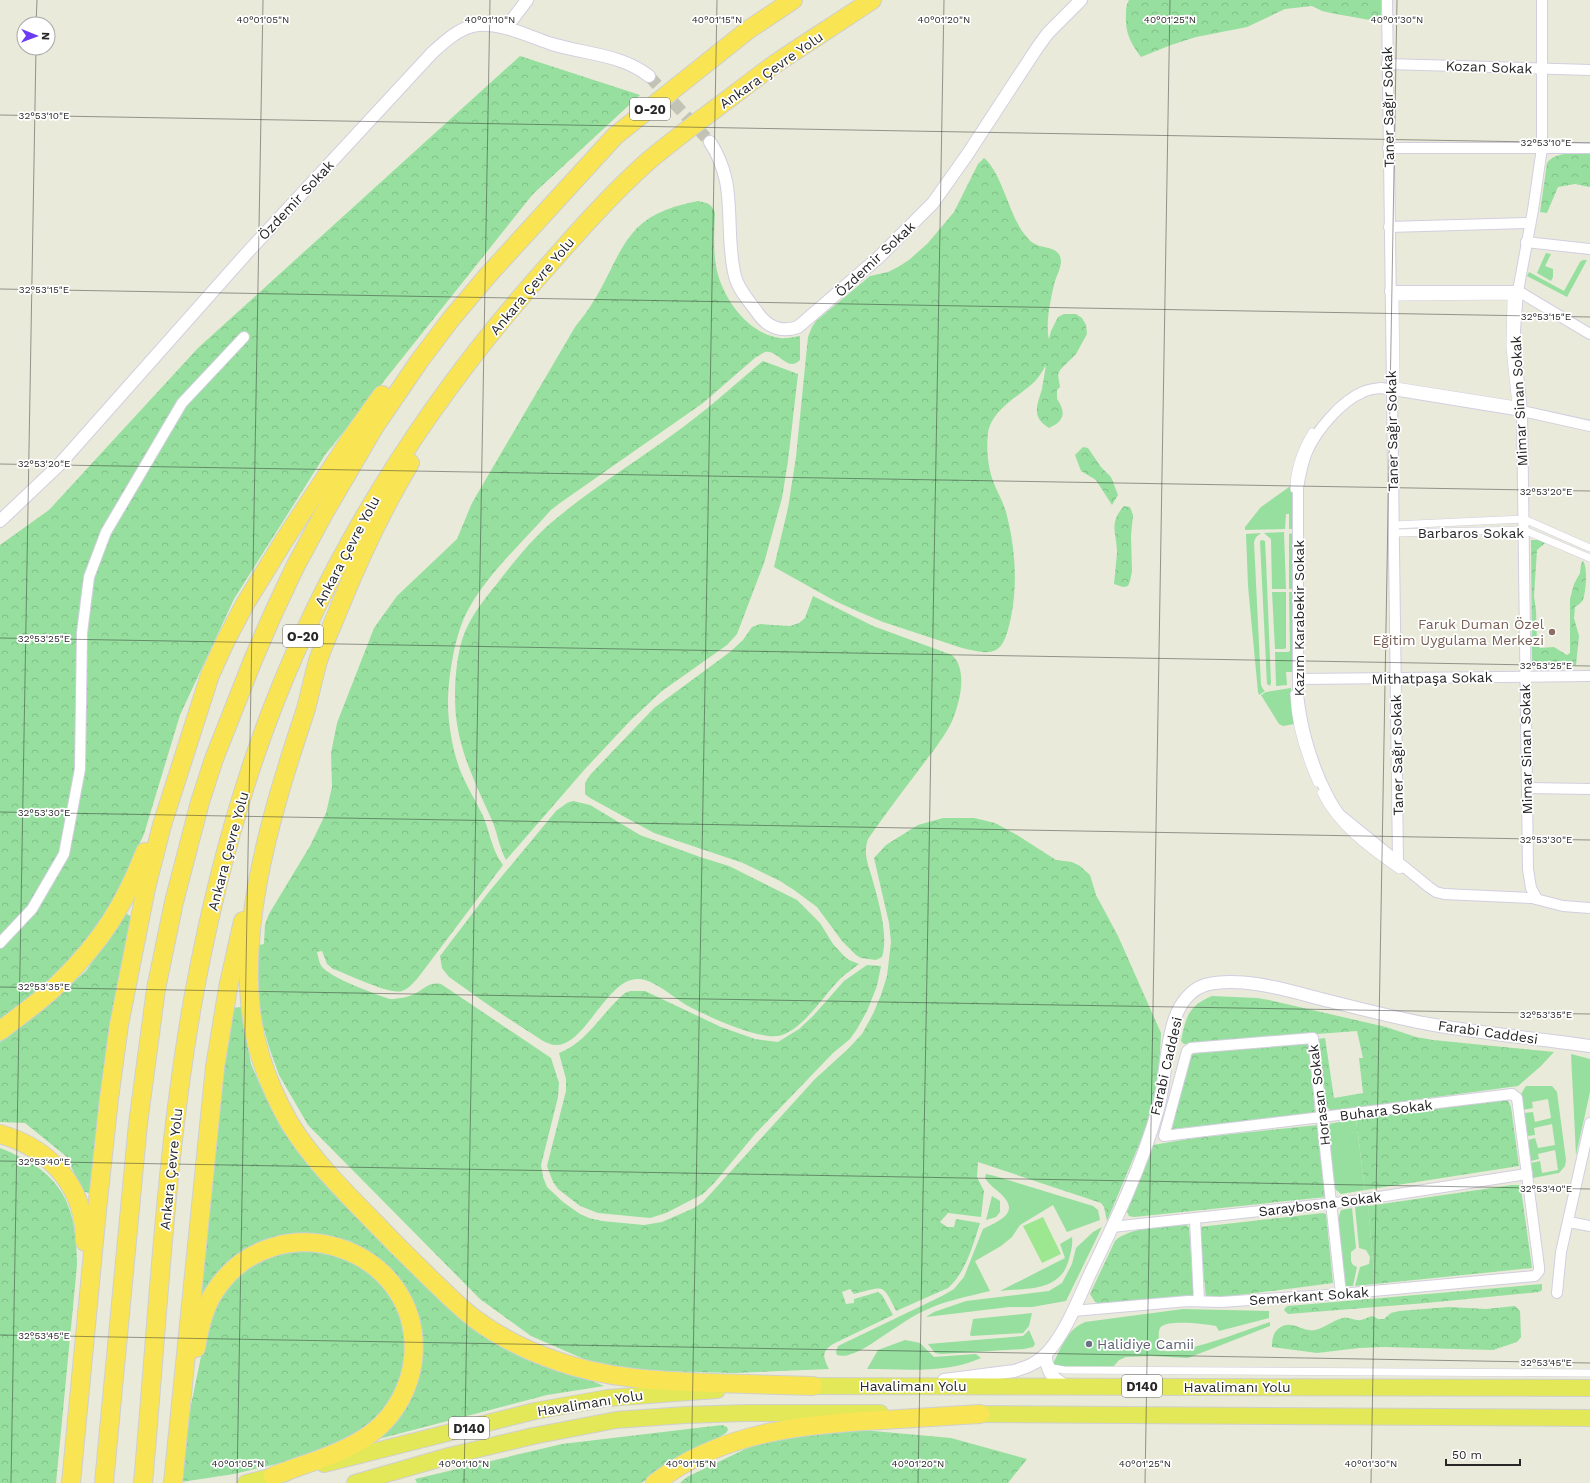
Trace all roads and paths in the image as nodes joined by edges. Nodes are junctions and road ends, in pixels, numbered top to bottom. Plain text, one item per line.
1 (527, 0) edge
2 (793, 0) edge
3 (872, 0) edge
4 (1080, 0) edge
5 (1387, 0) edge
6 (1542, 0) edge
7 (506, 28) junction
8 (1387, 64) junction
9 (1542, 69) junction
10 (1590, 70) edge
11 (649, 76) tunnel mouth
12 (615, 136) junction
13 (710, 142) tunnel mouth
14 (1388, 148) junction
15 (1542, 148) junction
16 (1590, 148) edge
17 (1530, 223) junction
18 (1389, 227) junction
19 (579, 230) junction
20 (1526, 242) junction
21 (1590, 249) edge
22 (1518, 290) junction
23 (1390, 291) junction
24 (1590, 334) edge
25 (244, 337) dead end
26 (1392, 390) junction
27 (1519, 408) junction
28 (1590, 426) edge
29 (1317, 435) junction
30 (1524, 519) junction
31 (0, 521) edge
32 (1394, 529) junction
33 (1524, 530) junction
34 (1590, 548) edge
35 (1590, 558) edge
36 (210, 675) junction
37 (1590, 676) edge
38 (1526, 677) junction
39 (1396, 678) junction
40 (1298, 679) junction
41 (1527, 788) junction
42 (1590, 789) edge
43 (276, 805) junction
44 (1402, 865) junction
45 (1537, 899) junction
46 (1590, 908) edge
47 (0, 943) edge
48 (0, 1031) edge
49 (1590, 1046) edge
50 (1322, 1118) junction
51 (1590, 1123) edge
52 (0, 1134) edge
53 (1164, 1136) joint
54 (1527, 1174) junction
55 (1331, 1204) junction
56 (1194, 1219) junction
57 (1569, 1222) junction
58 (1590, 1226) edge
59 (1112, 1227) junction
60 (1557, 1293) dead end
61 (1341, 1294) junction
62 (1200, 1301) junction
63 (1073, 1311) junction
64 (83, 1355) junction
65 (1046, 1355) junction
66 (1590, 1373) edge
67 (812, 1386) junction
68 (903, 1386) junction
69 (1066, 1386) junction
70 (1590, 1388) edge
71 (980, 1414) junction
72 (1590, 1418) edge
73 (273, 1476) junction
74 (71, 1483) edge
75 (104, 1483) edge
76 (143, 1483) edge
77 (173, 1483) edge
78 (246, 1483) edge
79 (355, 1483) edge
80 (655, 1483) edge

1 - 7 street
2 - 12 highway, O-20
3 - 19 highway, Ankara Çevre Yolu / O-20
4 - 13 street, Özdemir Sokak
5 - 8 street, Taner Sağır Sokak
6 - 9 street, Mimar Sinan Sokak
7 - 11 street, Özdemir Sokak
7 - 31 street, Özdemir Sokak
8 - 9 street, Kozan Sokak
8 - 14 street, Taner Sağır Sokak
9 - 10 street, Kozan Sokak
9 - 15 street, Mimar Sinan Sokak
12 - 36 highway
12 - 75 highway, O-20
14 - 15 street
14 - 18 street, Taner Sağır Sokak
15 - 16 street
15 - 17 street, Mimar Sinan Sokak
17 - 18 street
17 - 20 street, Mimar Sinan Sokak
18 - 23 street, Taner Sağır Sokak
19 - 43 highway
19 - 76 highway, Ankara Çevre Yolu / O-20
20 - 21 street
20 - 22 street, Mimar Sinan Sokak
22 - 23 street
22 - 24 street
22 - 27 street, Mimar Sinan Sokak
23 - 26 street, Taner Sağır Sokak
25 - 47 street
26 - 27 street, Kazım Karabekir Sokak
26 - 29 street, Kazım Karabekir Sokak
26 - 32 street, Taner Sağır Sokak
27 - 27 street
27 - 28 street, Kazım Karabekir Sokak
27 - 30 street, Mimar Sinan Sokak
29 - 40 street, Kazım Karabekir Sokak
29 - 44 street
30 - 32 street
30 - 33 street, Mimar Sinan Sokak
30 - 34 street
32 - 33 street, Barbaros Sokak
32 - 39 street, Taner Sağır Sokak
33 - 35 street, Barbaros Sokak
33 - 38 street, Mimar Sinan Sokak
36 - 48 highway
36 - 64 highway
37 - 38 street, Mithatpaşa Sokak
38 - 39 street, Mithatpaşa Sokak
38 - 41 street, Mimar Sinan Sokak
39 - 40 street, Mithatpaşa Sokak
39 - 44 street, Taner Sağır Sokak
40 - 44 street, Kazım Karabekir Sokak
41 - 42 street
41 - 45 street, Mimar Sinan Sokak
43 - 67 highway
43 - 77 highway
44 - 45 street, Kazım Karabekir Sokak
45 - 46 street, Kazım Karabekir Sokak
49 - 59 street, Farabi Caddesi
50 - 53 street, Buhara Sokak
50 - 53 street, Horasan Sokak
50 - 54 street, Buhara Sokak
50 - 55 street, Horasan Sokak
51 - 57 street
52 - 64 highway
54 - 55 street, Saraybosna Sokak
54 - 61 street, Semerkant Sokak
55 - 56 street, Saraybosna Sokak
55 - 61 street, Horasan Sokak
56 - 59 street, Saraybosna Sokak
56 - 62 street
57 - 58 street
57 - 60 street
59 - 63 street, Farabi Caddesi
61 - 62 street, Semerkant Sokak
62 - 63 street, Semerkant Sokak
63 - 65 street, Farabi Caddesi
64 - 74 highway
65 - 66 street
65 - 68 street, Farabi Caddesi
65 - 69 street
67 - 68 highway, Havalimanı Yolu / D140
67 - 73 highway, Havalimanı Yolu / D140
68 - 69 highway, Havalimanı Yolu / D140
69 - 70 highway, Havalimanı Yolu / D140
71 - 72 highway, Havalimanı Yolu / D140
71 - 79 highway, Havalimanı Yolu / D140
71 - 80 highway
73 - 77 highway
73 - 78 highway, Havalimanı Yolu / D140

